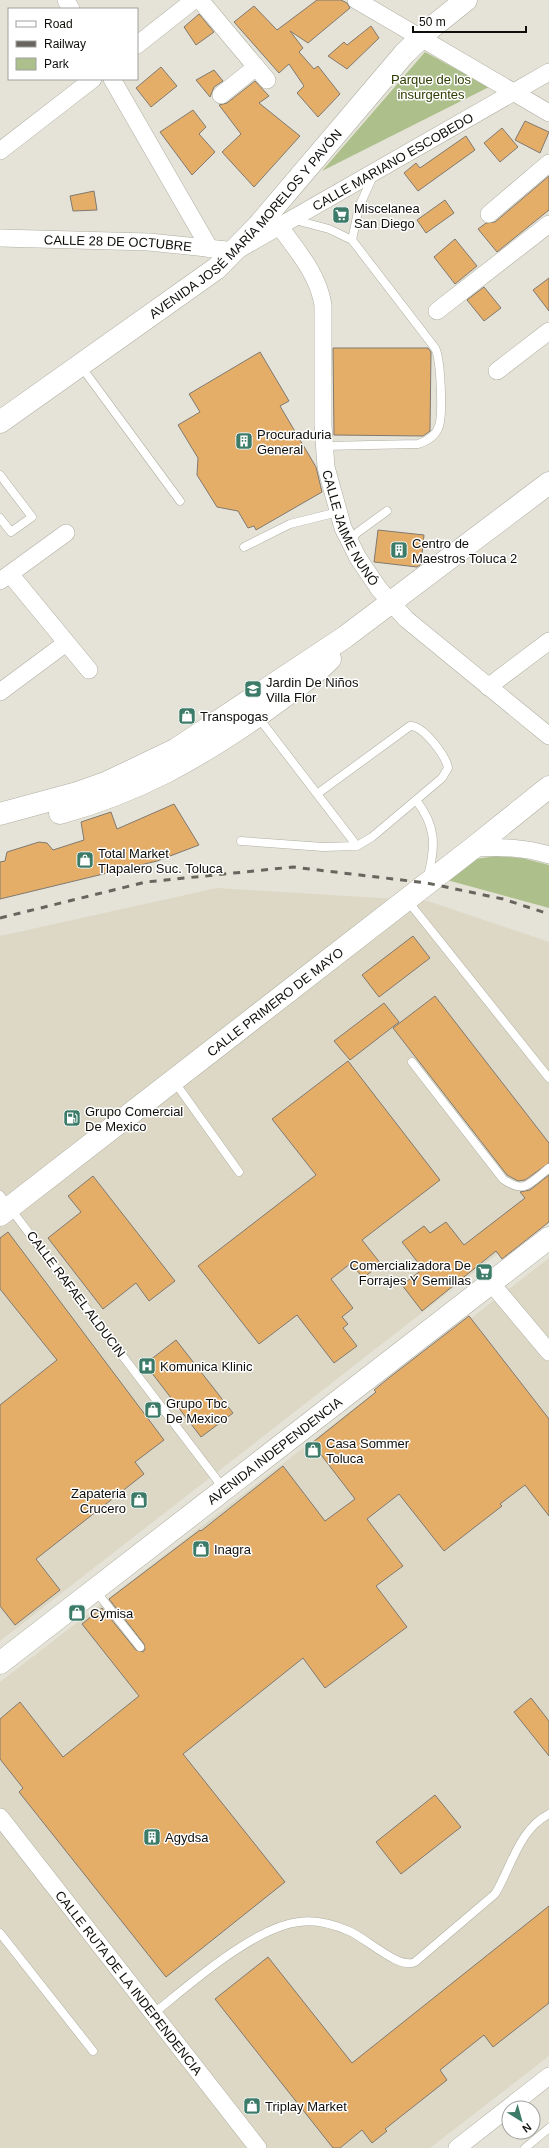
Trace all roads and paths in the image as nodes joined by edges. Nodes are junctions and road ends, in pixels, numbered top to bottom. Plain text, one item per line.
1 (194, 0) edge
2 (200, 0) edge
3 (356, 0) edge
4 (466, 0) edge
5 (420, 38) junction
6 (138, 44) edge
7 (549, 72) edge
8 (92, 80) edge
9 (113, 80) edge
10 (221, 94) dead end
11 (514, 94) junction
12 (549, 113) edge
13 (0, 151) edge
14 (549, 163) edge
15 (374, 173) junction
16 (489, 214) dead end
17 (286, 223) junction
18 (549, 224) edge
19 (0, 238) edge
20 (352, 240) junction
21 (210, 248) junction
22 (236, 251) junction
23 (437, 311) dead end
24 (549, 331) edge
25 (80, 364) junction
26 (497, 371) dead end
27 (0, 422) edge
28 (324, 446) junction
29 (0, 475) edge
30 (549, 483) edge
31 (180, 501) dead end
32 (387, 511) dead end
33 (338, 512) junction
34 (0, 518) edge
35 (66, 533) dead end
36 (349, 541) junction
37 (244, 547) dead end
38 (5, 578) edge
39 (391, 604) junction
40 (345, 637) junction
41 (549, 640) edge
42 (66, 643) junction
43 (89, 670) dead end
44 (488, 687) junction
45 (0, 692) edge
46 (257, 716) junction
47 (549, 736) edge
48 (549, 787) edge
49 (317, 794) junction
50 (416, 800) junction
51 (0, 814) edge
52 (0, 830) edge
53 (241, 841) dead end
54 (357, 846) junction
55 (474, 848) junction
56 (549, 855) edge
57 (427, 883) junction
58 (406, 899) junction
59 (412, 1062) dead end
60 (549, 1078) edge
61 (173, 1080) junction
62 (549, 1168) edge
63 (240, 1172) dead end
64 (3, 1206) edge
65 (549, 1238) edge
66 (491, 1283) junction
67 (549, 1352) edge
68 (225, 1489) junction
69 (95, 1590) junction
70 (140, 1648) dead end
71 (4, 1657) edge
72 (549, 1814) edge
73 (0, 1818) edge
74 (0, 1933) edge
75 (153, 2014) junction
76 (93, 2051) dead end
77 (549, 2076) edge
78 (549, 2128) edge
79 (258, 2148) edge
80 (457, 2148) edge
81 (525, 2148) edge

1 - 6 street
2 - 10 street
3 - 5 street
4 - 5 main road, AVENIDA JOSÉ MARÍA MORELOS Y PAVÓN
5 - 11 street
5 - 22 main road, AVENIDA JOSÉ MARÍA MORELOS Y PAVÓN
7 - 11 street, CALLE MARIANO ESCOBEDO
8 - 13 street
9 - 21 street
11 - 12 street
11 - 15 street, CALLE MARIANO ESCOBEDO
14 - 16 street
15 - 17 street, CALLE MARIANO ESCOBEDO
15 - 20 lane
17 - 20 lane
17 - 22 street, CALLE MARIANO ESCOBEDO
17 - 28 street, CALLE JAIME NUNÓ
18 - 23 street
19 - 21 street, CALLE 28 DE OCTUBRE
20 - 28 lane
21 - 22 street, CALLE 28 DE OCTUBRE
22 - 25 main road, AVENIDA JOSÉ MARÍA MORELOS Y PAVÓN
24 - 26 street
25 - 27 main road, AVENIDA JOSÉ MARÍA MORELOS Y PAVÓN
25 - 31 lane
28 - 33 street, CALLE JAIME NUNÓ
29 - 34 lane
30 - 39 main road
32 - 36 lane
33 - 36 street, CALLE JAIME NUNÓ
33 - 37 lane
35 - 38 street
36 - 39 street, CALLE JAIME NUNÓ
38 - 42 street
39 - 40 main road
39 - 44 street, CALLE JAIME NUNÓ
40 - 46 main road
40 - 51 main road
41 - 44 street
42 - 43 street
42 - 45 street
44 - 47 street, CALLE JAIME NUNÓ
46 - 49 lane
46 - 52 main road
48 - 55 main road, CALLE PRIMERO DE MAYO
49 - 50 lane
49 - 54 lane
50 - 54 lane
50 - 57 lane
53 - 54 lane
55 - 56 street
55 - 57 main road, CALLE PRIMERO DE MAYO
57 - 58 main road, CALLE PRIMERO DE MAYO
58 - 60 lane
58 - 61 main road, CALLE PRIMERO DE MAYO
59 - 62 lane
61 - 63 lane
61 - 64 main road, CALLE PRIMERO DE MAYO
64 - 68 lane, CALLE RAFAEL ALDUCIN
65 - 66 main road, AVENIDA INDEPENDENCIA
66 - 67 street
66 - 68 main road, AVENIDA INDEPENDENCIA
68 - 69 main road, AVENIDA INDEPENDENCIA
69 - 70 lane
69 - 71 main road, AVENIDA INDEPENDENCIA
72 - 75 lane
73 - 75 street, CALLE RUTA DE LA INDEPENDENCIA
74 - 76 lane
75 - 79 street, CALLE RUTA DE LA INDEPENDENCIA
77 - 80 street
78 - 81 lane

